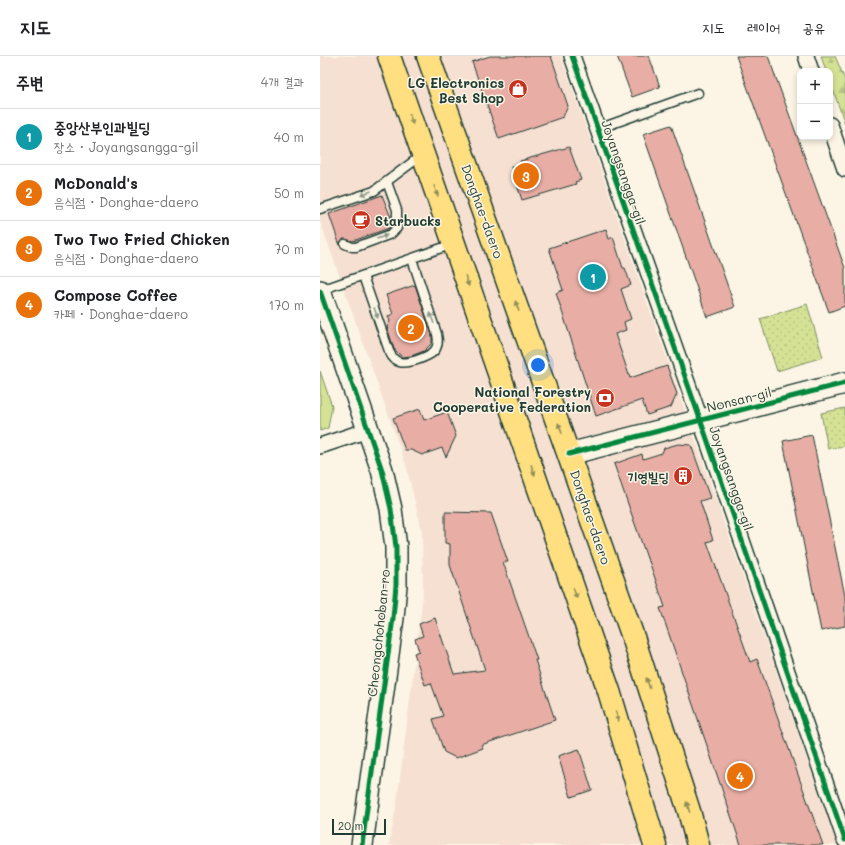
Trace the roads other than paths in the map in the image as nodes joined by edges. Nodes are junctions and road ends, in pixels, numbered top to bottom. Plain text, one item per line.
1 (389, 56) edge
2 (428, 56) edge
3 (572, 56) edge
4 (806, 56) edge
5 (810, 68) edge
6 (698, 93) dead end
7 (598, 129) junction
8 (833, 134) edge
9 (423, 154) junction
10 (845, 169) edge
11 (387, 182) junction
12 (344, 201) junction
13 (320, 209) edge
14 (335, 212) dead end
15 (345, 244) dead end
16 (454, 244) junction
17 (412, 259) junction
18 (363, 276) junction
19 (320, 290) edge
20 (845, 383) edge
21 (700, 420) junction
22 (368, 430) junction
23 (320, 446) edge
24 (569, 454) junction
25 (845, 840) edge
26 (362, 845) edge
27 (655, 845) edge
28 (698, 845) edge

1 -> 9 main road
24 -> 2 main road, Donghae-daero
3 - 7 street, Joyangsangga-gil
4 - 5 street
6 - 7 lane
7 - 21 street, Joyangsangga-gil
8 - 10 street
9 - 11 lane
9 -> 16 main road
11 -> 12 lane
15 -> 11 lane
12 - 13 lane
12 - 14 lane
16 - 17 lane
16 -> 27 main road
17 - 18 lane
18 -> 17 lane
18 - 19 lane
19 - 22 street, Cheongchohoban-ro
20 - 21 street, Nonsan-gil
21 - 24 street, Nonsan-gil
21 - 25 street, Joyangsangga-gil
22 - 23 street
22 - 26 street, Cheongchohoban-ro
28 -> 24 main road, Donghae-daero

